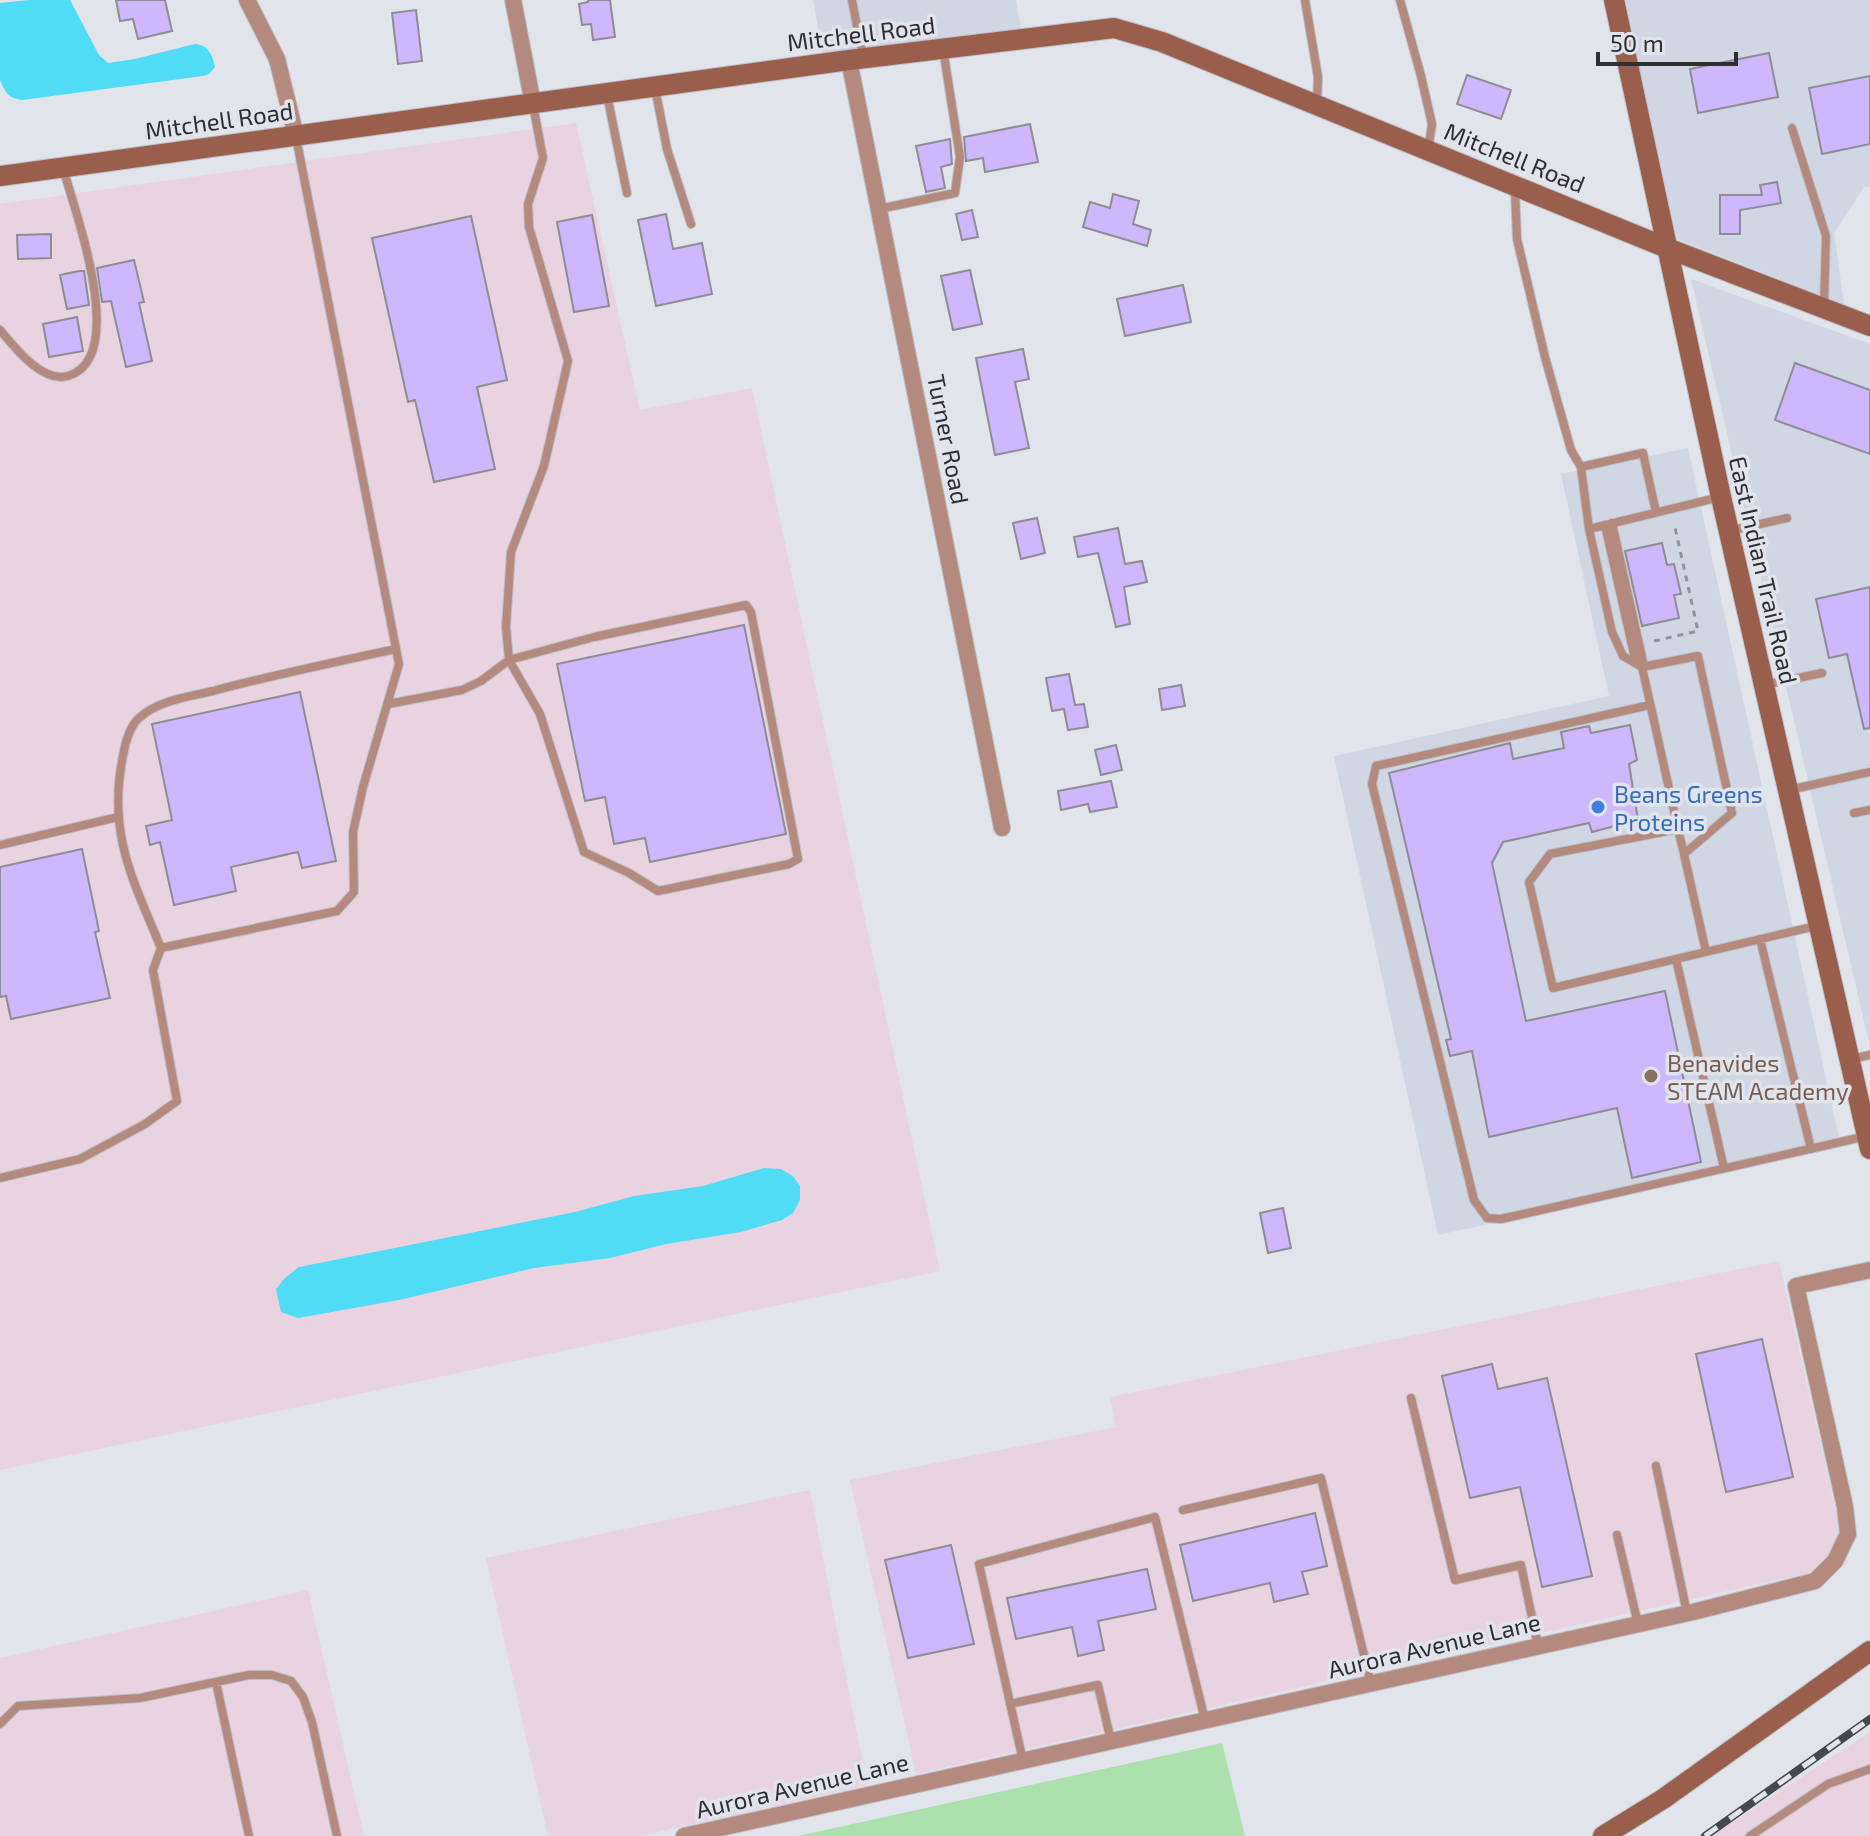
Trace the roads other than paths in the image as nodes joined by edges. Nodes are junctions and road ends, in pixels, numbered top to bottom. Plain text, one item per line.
1 (247, 0) edge
2 (513, 0) edge
3 (852, 0) edge
4 (1305, 0) edge
5 (1400, 0) edge
6 (1614, 0) edge
7 (943, 49) junction
8 (856, 59) junction
9 (655, 88) junction
10 (607, 94) junction
11 (533, 104) junction
12 (1317, 105) junction
13 (1792, 128) dead end
14 (296, 136) junction
15 (1428, 150) junction
16 (63, 167) junction
17 (0, 176) edge
18 (1515, 185) junction
19 (627, 193) dead end
20 (879, 209) junction
21 (691, 224) dead end
22 (1667, 248) junction
23 (1824, 308) junction
24 (1870, 326) edge
25 (0, 330) edge
26 (1581, 467) junction
27 (1721, 497) junction
28 (1656, 512) junction
29 (1787, 518) dead end
30 (1609, 524) junction
31 (1589, 529) junction
32 (1729, 532) junction
33 (396, 649) junction
34 (509, 660) junction
35 (1641, 665) junction
36 (1822, 673) dead end
37 (1763, 685) junction
38 (388, 704) junction
39 (1650, 705) junction
40 (1870, 772) edge
41 (1788, 791) junction
42 (1870, 810) edge
43 (1854, 813) dead end
44 (118, 817) junction
45 (1002, 828) dead end
46 (1678, 829) junction
47 (0, 845) edge
48 (1684, 854) junction
49 (1819, 925) junction
50 (1760, 939) junction
51 (161, 948) junction
52 (1706, 952) junction
53 (1676, 959) junction
54 (1860, 1057) edge
55 (1869, 1143) edge
56 (1811, 1149) junction
57 (1724, 1168) junction
58 (0, 1178) edge
59 (1870, 1270) edge
60 (1411, 1398) dead end
61 (1656, 1466) dead end
62 (1183, 1510) dead end
63 (1617, 1535) dead end
64 (1687, 1614) junction
65 (1638, 1625) junction
66 (1538, 1646) junction
67 (1870, 1651) edge
68 (216, 1682) junction
69 (1371, 1684) junction
70 (1010, 1704) junction
71 (1205, 1720) junction
72 (0, 1724) edge
73 (1111, 1741) junction
74 (1023, 1761) junction
75 (1870, 1769) edge
76 (729, 1831) edge
77 (249, 1836) edge
78 (337, 1836) edge
79 (684, 1836) edge
80 (1603, 1836) edge
81 (1750, 1836) edge

1 - 14 street
2 - 11 street
3 - 8 lane
4 - 12 lane
5 - 15 lane
6 - 22 street, East Indian Trail Road
7 - 8 street, Mitchell Road
7 - 12 street, Mitchell Road
7 - 20 lane
8 - 9 street, Mitchell Road
8 - 20 street, Turner Road
9 - 10 street, Mitchell Road
9 - 21 lane
10 - 11 street, Mitchell Road
10 - 19 lane
11 - 14 street, Mitchell Road
11 - 34 lane
12 - 15 street, Mitchell Road
13 - 23 lane
14 - 16 street, Mitchell Road
14 - 33 lane
15 - 18 street, Mitchell Road
16 - 17 street, Mitchell Road
16 - 25 lane
18 - 22 street, Mitchell Road
18 - 26 lane
20 - 45 street, Turner Road
22 - 23 street, Mitchell Road
22 - 27 street, East Indian Trail Road
23 - 24 street, Mitchell Road
26 - 28 lane
26 - 31 lane
27 - 28 lane
27 - 32 street, East Indian Trail Road
28 - 30 lane
29 - 32 lane
30 - 31 lane
30 - 35 lane
31 - 35 lane
32 - 37 street, East Indian Trail Road
33 - 38 lane
33 - 44 lane
34 - 34 lane
34 - 38 lane
35 - 39 lane
35 - 48 lane
36 - 37 lane
37 - 41 street, East Indian Trail Road
38 - 51 lane
39 - 46 lane
39 - 57 lane
40 - 41 lane
41 - 49 street, East Indian Trail Road
42 - 43 lane
44 - 47 lane
44 - 51 lane
46 - 48 lane
46 - 53 lane
48 - 52 lane
49 - 50 lane
49 - 54 street, East Indian Trail Road
50 - 52 lane
50 - 56 lane
51 - 58 lane
52 - 53 lane
53 - 57 lane
54 - 55 street, East Indian Trail Road
55 - 56 lane
56 - 57 lane
59 - 64 street, Aurora Avenue Lane
60 - 66 lane
61 - 64 lane
62 - 69 lane
63 - 65 lane
64 - 65 street, Aurora Avenue Lane
65 - 66 street, Aurora Avenue Lane
66 - 69 street, Aurora Avenue Lane
67 - 80 street
68 - 72 lane
68 - 77 lane
68 - 78 lane
69 - 71 street, Aurora Avenue Lane
70 - 71 lane
70 - 73 lane
70 - 74 lane
71 - 73 street, Aurora Avenue Lane
73 - 74 street, Aurora Avenue Lane
74 - 76 street, Aurora Avenue Lane
75 - 81 lane
76 - 79 street, Aurora Avenue Lane

